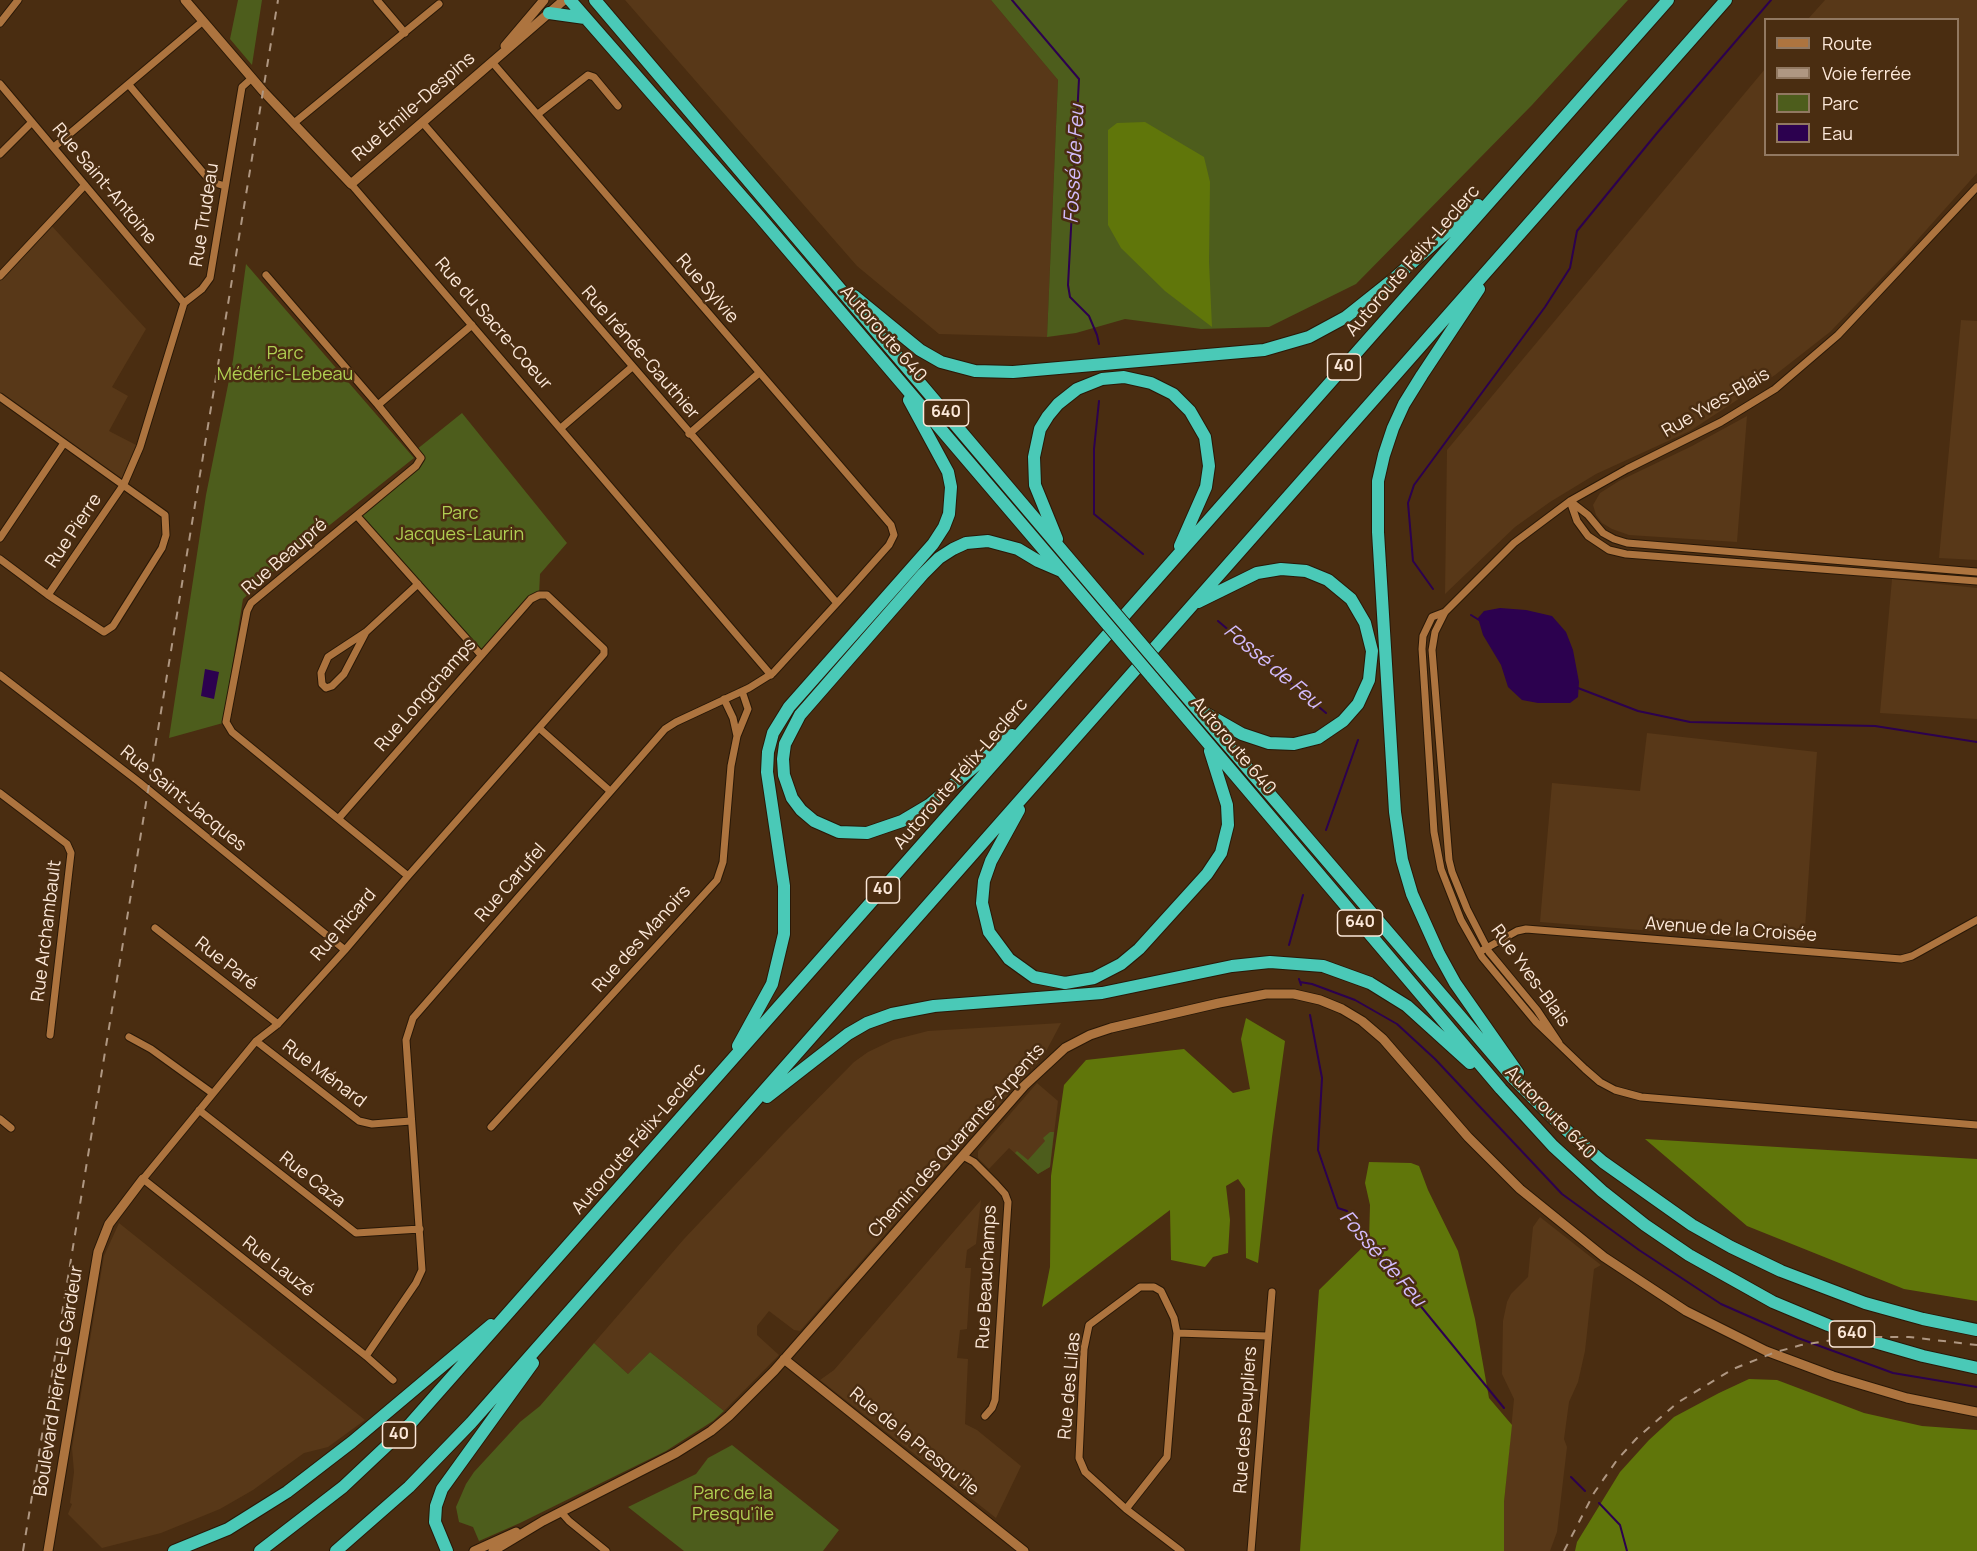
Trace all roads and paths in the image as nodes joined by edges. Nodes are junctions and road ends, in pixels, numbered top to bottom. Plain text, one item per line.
1 (18, 0) edge
2 (185, 0) edge
3 (377, 0) edge
4 (544, 0) edge
5 (564, 0) edge
6 (570, 0) edge
7 (595, 0) edge
8 (609, 0) edge
9 (1668, 0) edge
10 (1726, 0) edge
11 (439, 4) dead end
12 (549, 13) junction
13 (585, 18) junction
14 (611, 19) junction
15 (203, 21) junction
16 (0, 23) edge
17 (405, 33) junction
18 (500, 54) junction
19 (492, 62) junction
20 (252, 78) junction
21 (0, 84) edge
22 (129, 85) junction
23 (618, 106) dead end
24 (538, 114) junction
25 (32, 122) junction
26 (422, 122) junction
27 (294, 123) junction
28 (54, 147) junction
29 (0, 154) edge
30 (1515, 173) junction
31 (351, 184) junction
32 (85, 185) junction
33 (225, 186) junction
34 (1977, 187) edge
35 (1507, 249) junction
36 (266, 275) dead end
37 (0, 276) edge
38 (830, 276) junction
39 (184, 303) junction
40 (472, 324) junction
41 (632, 367) junction
42 (759, 373) junction
43 (898, 380) junction
44 (0, 397) edge
45 (378, 405) junction
46 (561, 428) junction
47 (689, 434) junction
48 (64, 443) junction
49 (124, 484) junction
50 (1570, 501) junction
51 (357, 516) junction
52 (894, 537) joint
53 (0, 538) edge
54 (1061, 550) junction
55 (1713, 550) junction
56 (0, 559) edge
57 (1173, 560) junction
58 (1713, 561) junction
59 (1840, 561) junction
60 (1942, 569) junction
61 (1839, 570) junction
62 (1062, 572) junction
63 (1977, 572) edge
64 (1941, 578) junction
65 (1977, 581) edge
66 (418, 584) junction
67 (48, 595) junction
68 (539, 595) joint
69 (836, 602) junction
70 (1191, 605) junction
71 (1445, 612) junction
72 (366, 632) junction
73 (481, 655) junction
74 (0, 675) edge
75 (771, 675) junction
76 (742, 691) junction
77 (724, 699) junction
78 (1042, 709) junction
79 (1199, 710) junction
80 (539, 728) junction
81 (737, 736) junction
82 (1208, 744) junction
83 (1029, 790) junction
84 (610, 791) junction
85 (0, 793) edge
86 (339, 818) junction
87 (408, 876) junction
88 (1977, 920) edge
89 (155, 928) dead end
90 (1487, 948) junction
91 (345, 950) junction
92 (1479, 953) junction
93 (278, 1024) junction
94 (50, 1035) dead end
95 (129, 1037) dead end
96 (256, 1041) junction
97 (1559, 1043) junction
98 (724, 1070) junction
99 (212, 1093) junction
100 (1513, 1102) junction
101 (199, 1110) junction
102 (1548, 1113) junction
103 (741, 1117) junction
104 (0, 1119) edge
105 (411, 1121) junction
106 (1977, 1125) edge
107 (491, 1127) dead end
108 (11, 1128) dead end
109 (963, 1156) junction
110 (143, 1179) junction
111 (112, 1219) joint
112 (420, 1229) junction
113 (1272, 1292) dead end
114 (520, 1302) junction
115 (568, 1313) junction
116 (1977, 1330) edge
117 (1177, 1333) junction
118 (1267, 1336) junction
119 (366, 1356) junction
120 (784, 1359) junction
121 (1977, 1368) edge
122 (393, 1380) dead end
123 (1977, 1412) edge
124 (985, 1416) dead end
125 (1126, 1509) junction
126 (561, 1512) junction
127 (543, 1521) junction
128 (48, 1551) edge
129 (174, 1551) edge
130 (260, 1551) edge
131 (336, 1551) edge
132 (447, 1551) edge
133 (474, 1551) edge
134 (493, 1551) edge
135 (606, 1551) edge
136 (1024, 1551) edge
137 (1180, 1551) edge
138 (1251, 1551) edge

1 - 16 street
2 - 15 street, Rue du Sacre-Coeur
3 - 17 street
4 - 18 street, Rue Émile-Despins
5 - 12 street, Rue Émile-Despins
6 - 13 highway, Autoroute 640 / 640
7 - 14 highway, Autoroute 640 / 640
8 - 14 highway
9 - 30 highway, Autoroute Félix-Leclerc / 40
10 - 35 highway, 40
11 - 17 street
12 - 13 highway
12 - 18 street, Rue Émile-Despins
13 - 43 highway, Autoroute 640 / 640
14 - 38 highway, Autoroute 640 / 640
15 - 20 street, Rue du Sacre-Coeur
15 - 22 street
17 - 27 street
18 - 19 street, Rue Émile-Despins
19 - 24 street, Rue Sylvie
19 - 26 street, Rue Émile-Despins
20 - 27 street, Rue du Sacre-Coeur
20 - 33 street, Rue Trudeau
21 - 25 street, Rue Saint-Antoine
22 - 28 street
22 - 33 street
23 - 24 street
24 - 42 street, Rue Sylvie
25 - 28 street, Rue Saint-Antoine
25 - 29 street
26 - 31 street, Rue Émile-Despins
26 - 41 street, Rue Irénée-Gauthier
27 - 31 street, Rue du Sacre-Coeur
28 - 32 street, Rue Saint-Antoine
30 - 38 highway
30 - 57 highway, Autoroute Félix-Leclerc / 40
31 - 40 street, Rue du Sacre-Coeur
32 - 37 street
32 - 39 street, Rue Saint-Antoine
33 - 39 street, Rue Trudeau
34 - 50 street, Rue Yves-Blais
35 - 70 highway, 40
35 - 102 highway
36 - 45 street
38 - 54 highway, Autoroute 640 / 640
39 - 49 street
40 - 45 street
40 - 46 street, Rue du Sacre-Coeur
41 - 46 street
41 - 47 street, Rue Irénée-Gauthier
42 - 47 street
42 - 52 street, Rue Sylvie
43 - 62 highway, Autoroute 640 / 640
43 - 98 highway
44 - 48 street
45 - 51 street, Rue Beaupré
46 - 75 street, Rue du Sacre-Coeur
47 - 69 street, Rue Irénée-Gauthier
48 - 49 street
48 - 53 street
49 - 67 street, Rue Pierre
49 - 67 street
50 - 55 street
50 - 58 street
50 - 71 street, Rue Yves-Blais
51 - 66 street
51 - 86 street, Rue Beaupré
52 - 69 street, Rue Carufel
54 - 57 highway
54 - 79 highway, Autoroute 640 / 640, bridge
55 - 58 street
55 - 59 street
56 - 67 street
57 - 78 highway, Autoroute Félix-Leclerc / 40
58 - 61 street
59 - 60 street
59 - 61 street
60 - 63 street
60 - 64 street
61 - 64 street
62 - 78 highway
62 - 82 highway, Autoroute 640 / 640, bridge
64 - 65 street
66 - 72 street
66 - 73 street
68 - 73 street, Rue Longchamps
68 - 80 street, Rue Ricard
69 - 75 street, Rue Carufel
70 - 79 highway
70 - 83 highway, 40
71 - 90 street, Rue Yves-Blais
71 - 92 street, Rue Yves-Blais
72 - 72 street
73 - 86 street, Rue Longchamps
74 - 91 street, Rue Saint-Jacques
75 - 76 street, Rue Carufel
76 - 77 street, Rue Carufel
76 - 81 street, Rue des Manoirs
77 - 81 street, Rue des Manoirs
77 - 84 street, Rue Carufel
78 - 98 highway, Autoroute Félix-Leclerc / 40
79 - 102 highway, Autoroute 640 / 640
80 - 84 street
80 - 87 street, Rue Ricard
81 - 107 street, Rue des Manoirs
82 - 83 highway
82 - 100 highway, Autoroute 640 / 640
83 - 103 highway, 40
84 - 105 street, Rue Carufel
85 - 94 street, Rue Archambault
86 - 87 street, Rue Beaupré
87 - 91 street, Rue Ricard
88 - 90 street, Avenue de la Croisée
89 - 93 street, Rue Paré
90 - 92 street, Avenue de la Croisée
90 - 97 street, Rue Yves-Blais
91 - 93 street, Rue Ricard
92 - 97 street, Rue Yves-Blais
93 - 96 street, Rue Ricard
95 - 99 street
96 - 99 street, Rue Ricard
96 - 105 street, Rue Ménard
97 - 106 street, Rue Yves-Blais
98 - 114 highway, Autoroute Félix-Leclerc / 40
99 - 101 street, Rue Ricard
100 - 103 highway
100 - 121 highway, Autoroute 640 / 640
101 - 110 street, Rue Ricard
101 - 112 street, Rue Caza
102 - 116 highway, Autoroute 640 / 640
103 - 115 highway, 40
104 - 108 street
105 - 112 street, Rue Carufel
109 - 120 street, Chemin des Quarante-Arpents
109 - 123 street, Chemin des Quarante-Arpents
109 - 124 street, Rue Beauchamps
110 - 111 street, Rue Ricard
110 - 119 street, Rue Lauzé
111 - 128 street, Boulevard Pierre-Le Gardeur
112 - 119 street, Rue Carufel
113 - 118 street, Rue des Peupliers
114 - 129 highway
114 - 130 highway, Autoroute Félix-Leclerc / 40
115 - 131 highway, 40
115 - 132 highway
117 - 118 street
117 - 125 street
117 - 125 street, Rue des Lilas
118 - 138 street, Rue des Peupliers
119 - 122 street, Rue Lauzé
120 - 126 street, Chemin des Quarante-Arpents
120 - 136 street, Rue de la Presqu'île
125 - 137 street, Rue des Lilas
126 - 127 street, Chemin des Quarante-Arpents
126 - 135 street
127 - 133 street
127 - 134 street

